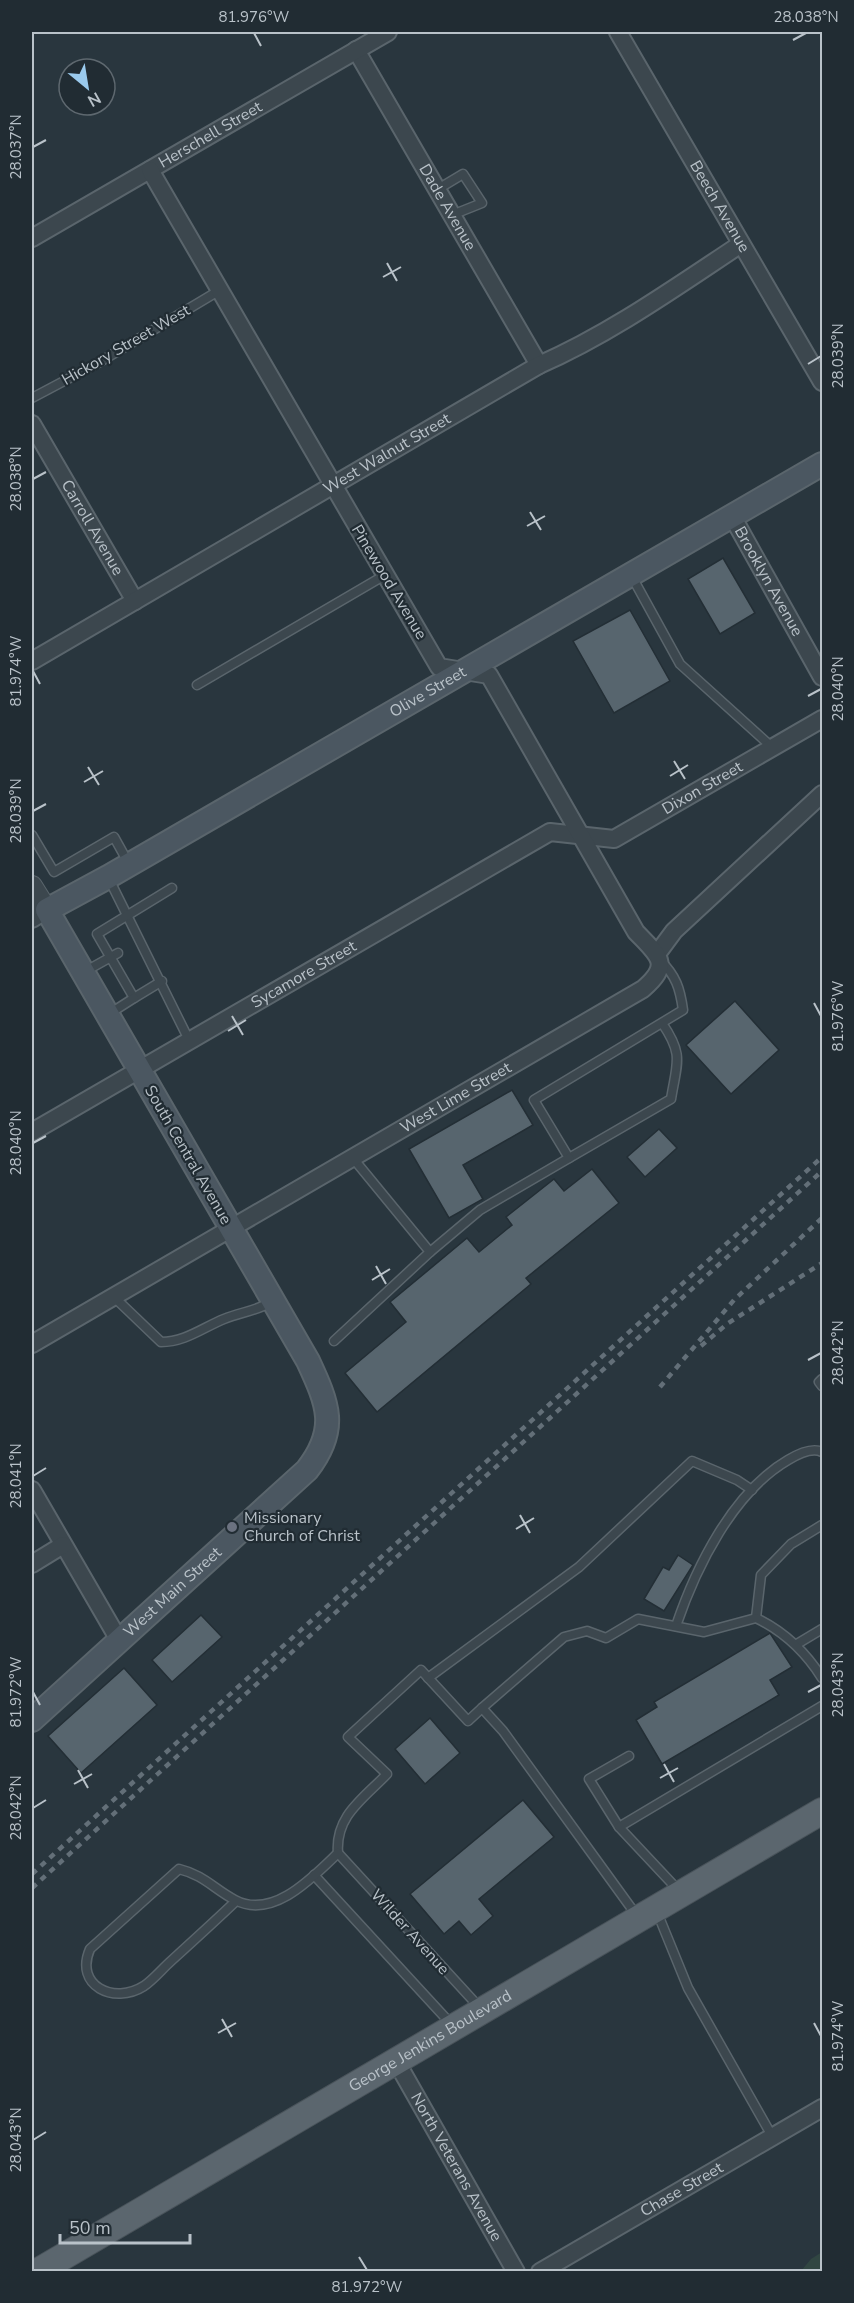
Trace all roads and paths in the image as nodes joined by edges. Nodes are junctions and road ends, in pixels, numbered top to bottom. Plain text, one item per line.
1 (388, 32) edge
2 (618, 32) edge
3 (356, 50) junction
4 (150, 170) junction
5 (438, 189) junction
6 (452, 215) junction
7 (32, 238) edge
8 (741, 244) junction
9 (220, 290) junction
10 (539, 365) junction
11 (822, 382) edge
12 (32, 398) edge
13 (32, 424) edge
14 (822, 464) edge
15 (332, 485) junction
16 (732, 516) junction
17 (385, 575) junction
18 (631, 575) junction
19 (135, 601) junction
20 (32, 661) edge
21 (463, 672) junction
22 (822, 677) edge
23 (197, 685) dead end
24 (822, 719) edge
25 (773, 748) junction
26 (822, 794) edge
27 (579, 834) junction
28 (32, 835) edge
29 (130, 864) junction
30 (108, 878) junction
31 (32, 886) edge
32 (172, 888) dead end
33 (39, 914) edge
34 (128, 914) junction
35 (114, 955) junction
36 (658, 957) junction
37 (82, 972) junction
38 (162, 981) junction
39 (134, 998) junction
40 (107, 1015) junction
41 (662, 1023) junction
42 (189, 1040) junction
43 (138, 1070) junction
44 (32, 1132) edge
45 (352, 1156) junction
46 (569, 1158) junction
47 (230, 1227) junction
48 (430, 1252) junction
49 (114, 1297) junction
50 (273, 1301) junction
51 (334, 1341) dead end
52 (32, 1344) edge
53 (822, 1379) edge
54 (822, 1386) edge
55 (327, 1428) joint
56 (822, 1452) edge
57 (32, 1490) edge
58 (752, 1490) junction
59 (822, 1525) edge
60 (63, 1545) junction
61 (32, 1564) edge
62 (756, 1618) junction
63 (676, 1626) junction
64 (822, 1629) edge
65 (119, 1640) junction
66 (797, 1644) junction
67 (428, 1678) junction
68 (822, 1678) edge
69 (822, 1706) edge
70 (482, 1708) junction
71 (32, 1720) edge
72 (629, 1756) dead end
73 (822, 1811) edge
74 (619, 1827) junction
75 (338, 1853) junction
76 (314, 1875) junction
77 (682, 1893) junction
78 (237, 1901) junction
79 (647, 1914) junction
80 (482, 2010) junction
81 (453, 2026) junction
82 (396, 2061) junction
83 (822, 2108) edge
84 (772, 2136) junction
85 (37, 2271) edge
86 (516, 2271) edge
87 (540, 2271) edge

1 - 3 street, Herschell Street
2 - 8 street, Beech Avenue
3 - 4 street, Herschell Street
3 - 5 street, Dade Avenue
4 - 7 street, Herschell Street
4 - 9 street, Pinewood Avenue
5 - 6 street, Dade Avenue
5 - 6 lane
6 - 10 street, Dade Avenue
8 - 10 street, West Walnut Street
8 - 11 street, Beech Avenue
9 - 12 lane, Hickory Street West
9 - 15 street, Pinewood Avenue
10 - 15 street, West Walnut Street
13 - 19 street, Carroll Avenue
14 - 16 main road, Olive Street
15 - 17 street, Pinewood Avenue
15 - 19 street, West Walnut Street
16 - 18 main road, Olive Street
16 - 22 street, Brooklyn Avenue
17 - 21 street, Pinewood Avenue
17 - 23 lane
18 - 21 main road, Olive Street
18 - 25 lane
19 - 20 street, West Walnut Street
21 - 27 street, Pinewood Avenue
21 - 29 main road, Olive Street
24 - 25 street, Dixon Street
25 - 27 street, Dixon Street
26 - 36 street, West Lime Street
27 - 36 street, Pinewood Avenue
27 - 42 street, Sycamore Street
28 - 29 lane
29 - 30 main road, Olive Street
30 - 33 main road, Olive Street
30 - 34 lane
31 - 33 street, South Central Avenue
32 - 34 lane
33 - 37 main road, South Central Avenue
34 - 35 lane
34 - 38 lane
35 - 37 lane
35 - 39 lane
36 - 41 lane
36 - 45 street, West Lime Street
37 - 40 main road, South Central Avenue
38 - 39 lane
38 - 42 lane
39 - 40 lane
40 - 43 main road, South Central Avenue
41 - 46 lane
41 - 46 lane
42 - 43 street, Sycamore Street
43 - 44 street, Sycamore Street
43 - 47 main road, South Central Avenue
45 - 47 street, West Lime Street
45 - 48 lane
46 - 48 lane
47 - 49 street, West Lime Street
47 - 50 main road, South Central Avenue
48 - 51 lane
49 - 50 lane
49 - 52 street, West Lime Street
50 - 55 main road, South Central Avenue
53 - 54 lane
55 - 65 main road, West Main Street
56 - 58 lane
57 - 60 street
58 - 63 lane
58 - 67 lane
59 - 62 lane
60 - 61 street
60 - 65 street
62 - 63 lane
62 - 66 lane
63 - 70 lane
64 - 66 lane
65 - 71 main road, West Main Street
66 - 68 lane
67 - 70 lane
67 - 75 lane
69 - 74 lane
70 - 79 lane
72 - 74 lane
73 - 77 main road, George Jenkins Boulevard
74 - 77 lane
75 - 76 lane
75 - 80 lane, Wilder Avenue
76 - 78 lane
76 - 81 lane, Wilder Avenue
77 - 79 main road, George Jenkins Boulevard
78 - 78 lane
79 - 80 main road, George Jenkins Boulevard
79 - 84 lane
80 - 81 main road, George Jenkins Boulevard
81 - 82 main road, George Jenkins Boulevard
82 - 85 main road, George Jenkins Boulevard
82 - 86 street, North Veterans Avenue
83 - 84 street, Chase Street
84 - 87 street, Chase Street

